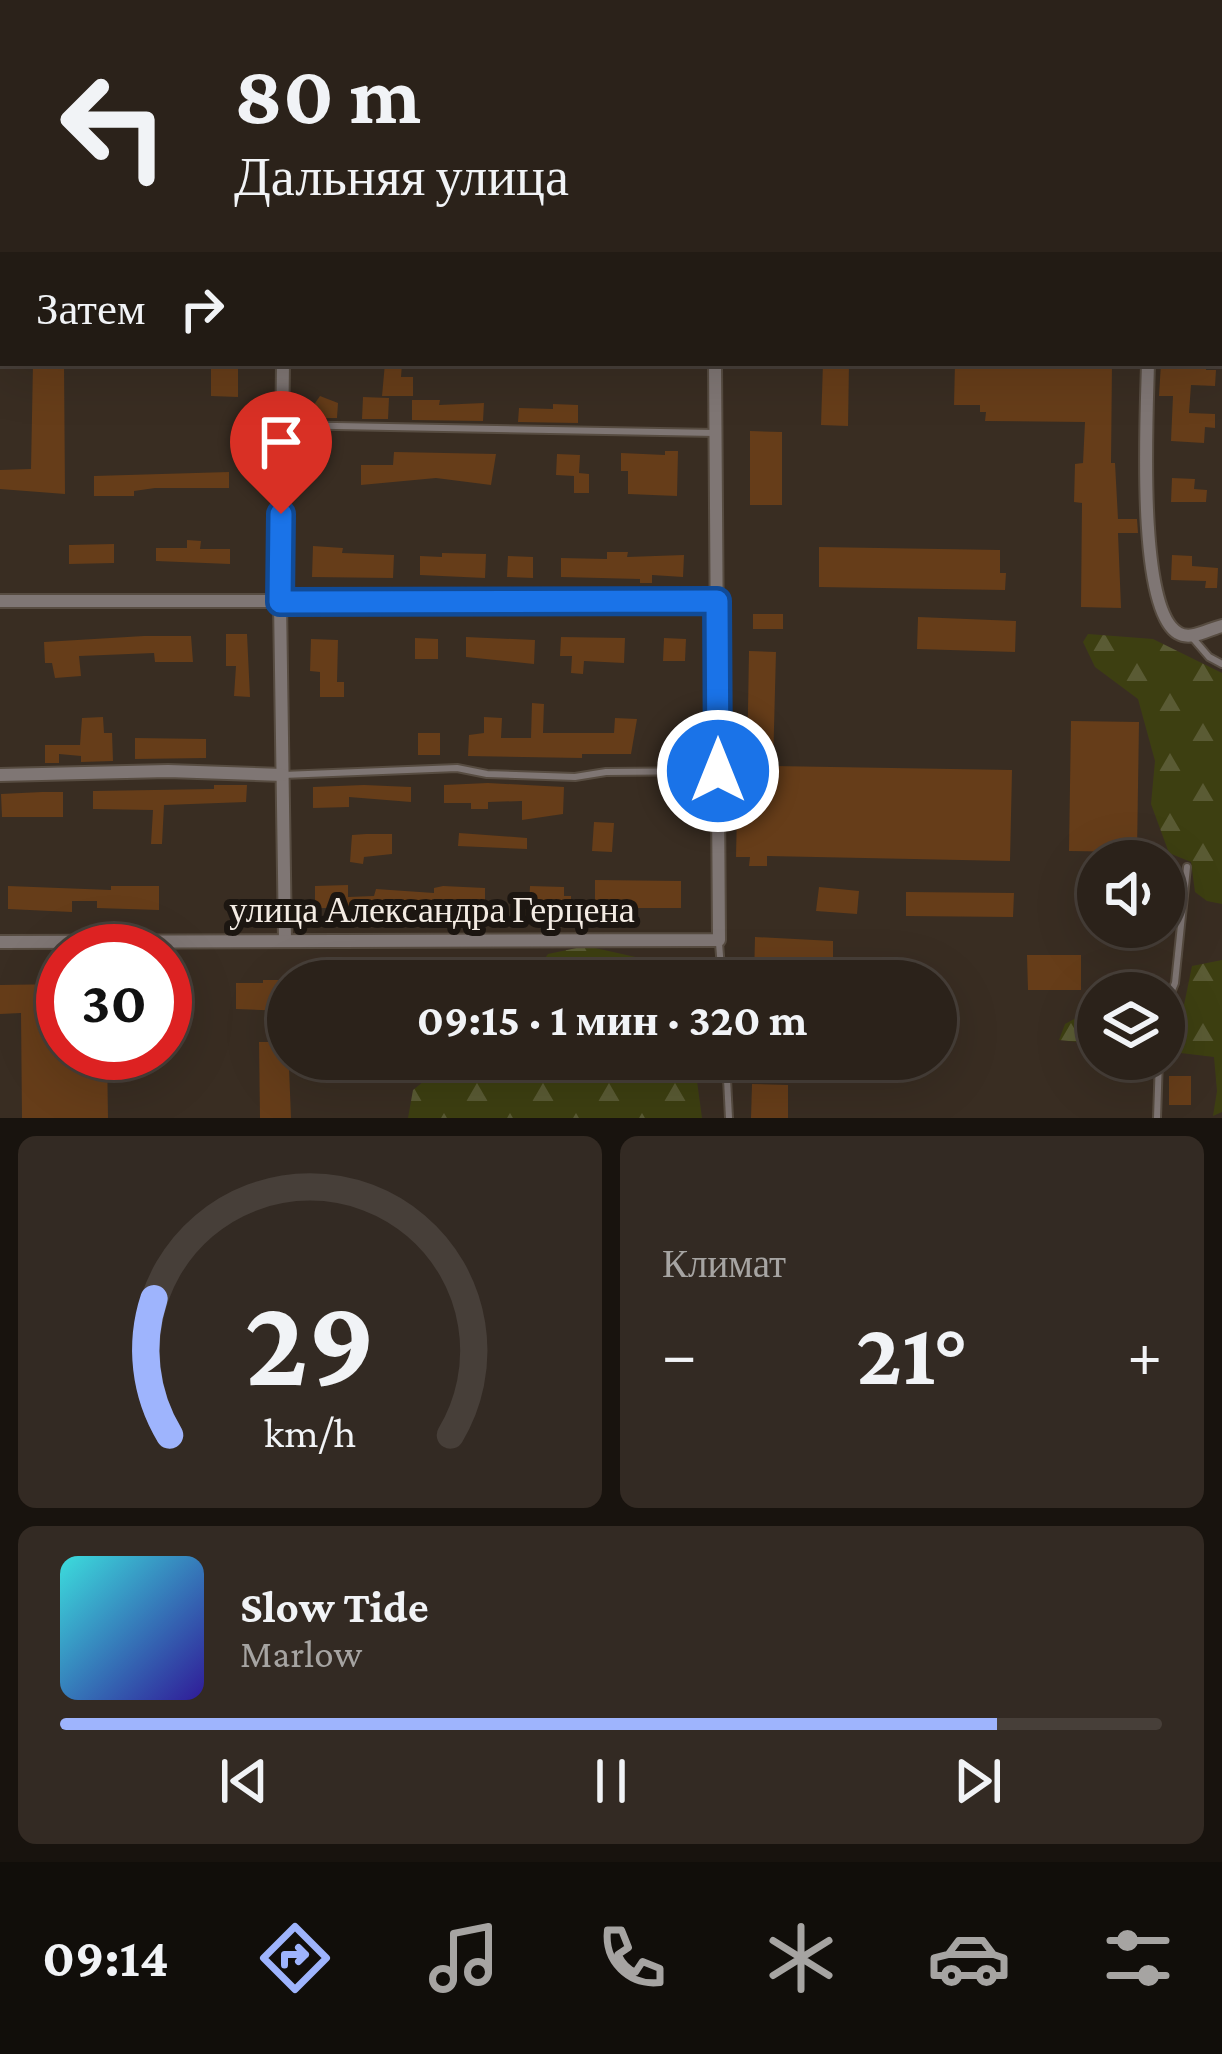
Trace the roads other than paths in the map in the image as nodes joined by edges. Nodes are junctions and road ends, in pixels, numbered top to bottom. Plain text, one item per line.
1 (283, 366) edge
2 (716, 366) edge
3 (1148, 366) edge
4 (282, 425) junction
5 (716, 433) junction
6 (0, 601) edge
7 (717, 601) junction
8 (280, 602) junction
9 (1222, 626) edge
10 (1191, 636) junction
11 (1222, 664) edge
12 (718, 771) junction
13 (0, 775) edge
14 (283, 775) junction
15 (1187, 867) dead end
16 (719, 940) junction
17 (285, 941) junction
18 (0, 942) edge
19 (720, 960) edge
20 (1176, 972) edge
21 (727, 1080) edge
22 (1158, 1080) edge
23 (729, 1118) edge
24 (1156, 1118) edge

1 - 4 street
2 - 5 street
3 - 10 street
4 - 5 lane
4 - 8 street
5 - 7 street
6 - 8 street
7 - 8 street
7 - 12 street
8 - 14 street
9 - 10 street
10 - 11 lane
12 - 14 lane
12 - 16 street
13 - 14 street
14 - 17 street
15 - 20 lane
16 - 17 street, улица Александра Герцена
16 - 19 lane
17 - 18 street, улица Александра Герцена
21 - 23 lane
22 - 24 lane

